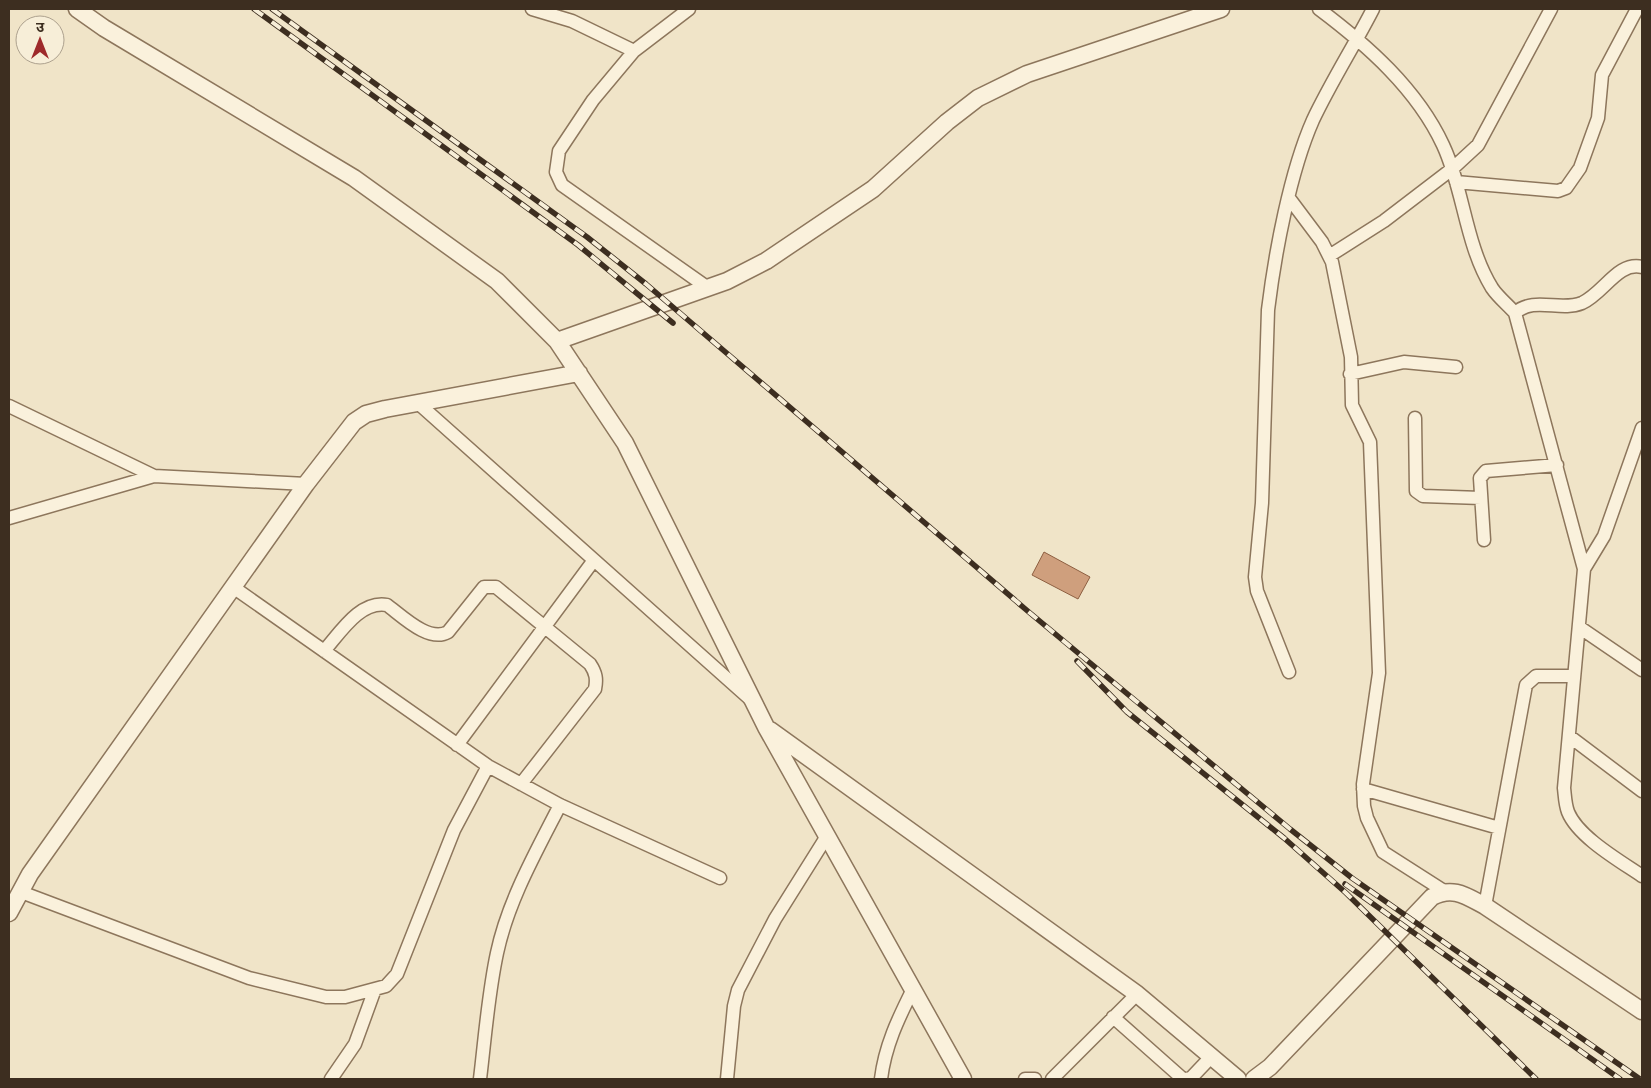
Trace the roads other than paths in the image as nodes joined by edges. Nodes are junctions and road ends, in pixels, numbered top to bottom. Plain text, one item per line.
1 (77, 9) edge
2 (532, 9) edge
3 (689, 9) edge
4 (1221, 9) edge
5 (1318, 9) edge
6 (1373, 9) edge
7 (1551, 9) edge
8 (1637, 9) edge
9 (1358, 39) junction
10 (634, 51) junction
11 (1452, 168) junction
12 (1456, 182) junction
13 (1288, 198) junction
14 (1329, 256) junction
15 (1642, 267) edge
16 (708, 288) junction
17 (1516, 313) junction
18 (557, 341) junction
19 (1456, 367) dead end
20 (579, 373) junction
21 (1350, 374) junction
22 (419, 404) junction
23 (9, 406) edge
24 (1415, 418) dead end
25 (1642, 428) edge
26 (1557, 465) junction
27 (154, 476) junction
28 (306, 484) junction
29 (1481, 498) junction
30 (9, 518) edge
31 (1484, 540) dead end
32 (594, 560) junction
33 (1584, 569) junction
34 (233, 586) junction
35 (1579, 627) junction
36 (544, 628) junction
37 (324, 651) junction
38 (1642, 670) edge
39 (1288, 672) dead end
40 (1574, 676) junction
41 (754, 702) junction
42 (766, 727) junction
43 (1569, 736) junction
44 (457, 745) junction
45 (488, 766) junction
46 (521, 784) junction
47 (1363, 789) junction
48 (1642, 791) edge
49 (560, 805) junction
50 (1499, 828) junction
51 (827, 836) junction
52 (1642, 876) edge
53 (720, 878) dead end
54 (1444, 891) junction
55 (20, 892) junction
56 (1485, 906) junction
57 (9, 913) edge
58 (375, 989) junction
59 (913, 989) junction
60 (1137, 994) junction
61 (1642, 1011) edge
62 (1113, 1017) junction
63 (1211, 1057) junction
64 (331, 1079) edge
65 (480, 1079) edge
66 (727, 1079) edge
67 (882, 1079) edge
68 (963, 1079) edge
69 (1025, 1079) edge
70 (1034, 1079) edge
71 (1052, 1079) edge
72 (1185, 1079) edge
73 (1238, 1079) edge
74 (1257, 1079) edge

1 - 18 street
2 - 10 street
3 - 10 street
4 - 16 street
5 - 9 street
6 - 9 street
7 - 11 street
8 - 12 street
9 - 11 street
9 - 13 street
10 - 16 street
11 - 12 street
11 - 14 street
12 - 17 street
13 - 14 street
13 - 39 street
14 - 21 street
15 - 17 street
16 - 18 street
17 - 26 street
18 - 20 street
19 - 21 street
20 - 22 street
20 - 41 street
21 - 47 street
22 - 28 street
22 - 32 street
23 - 27 street
24 - 29 street
25 - 33 street
26 - 29 street
26 - 33 street
27 - 28 street
27 - 30 street
28 - 34 street
29 - 31 street
32 - 36 street
32 - 41 street
33 - 35 street
34 - 37 street
34 - 55 street
35 - 38 street
35 - 40 street
36 - 37 street
36 - 44 street
36 - 46 street
37 - 44 street
40 - 43 street
40 - 50 street
41 - 42 street
42 - 51 street
42 - 60 street
43 - 48 street
43 - 52 street
44 - 45 street
45 - 46 street
45 - 58 street
46 - 49 street
47 - 50 street
47 - 54 street
49 - 53 street
49 - 65 street
50 - 56 street
51 - 59 street
51 - 66 street
54 - 56 street
54 - 74 street
55 - 57 street
55 - 58 street
56 - 61 street
58 - 64 street
59 - 67 street
59 - 68 street
60 - 62 street
60 - 63 street
62 - 71 street
62 - 72 street
63 - 72 street
63 - 73 street
69 - 70 street

